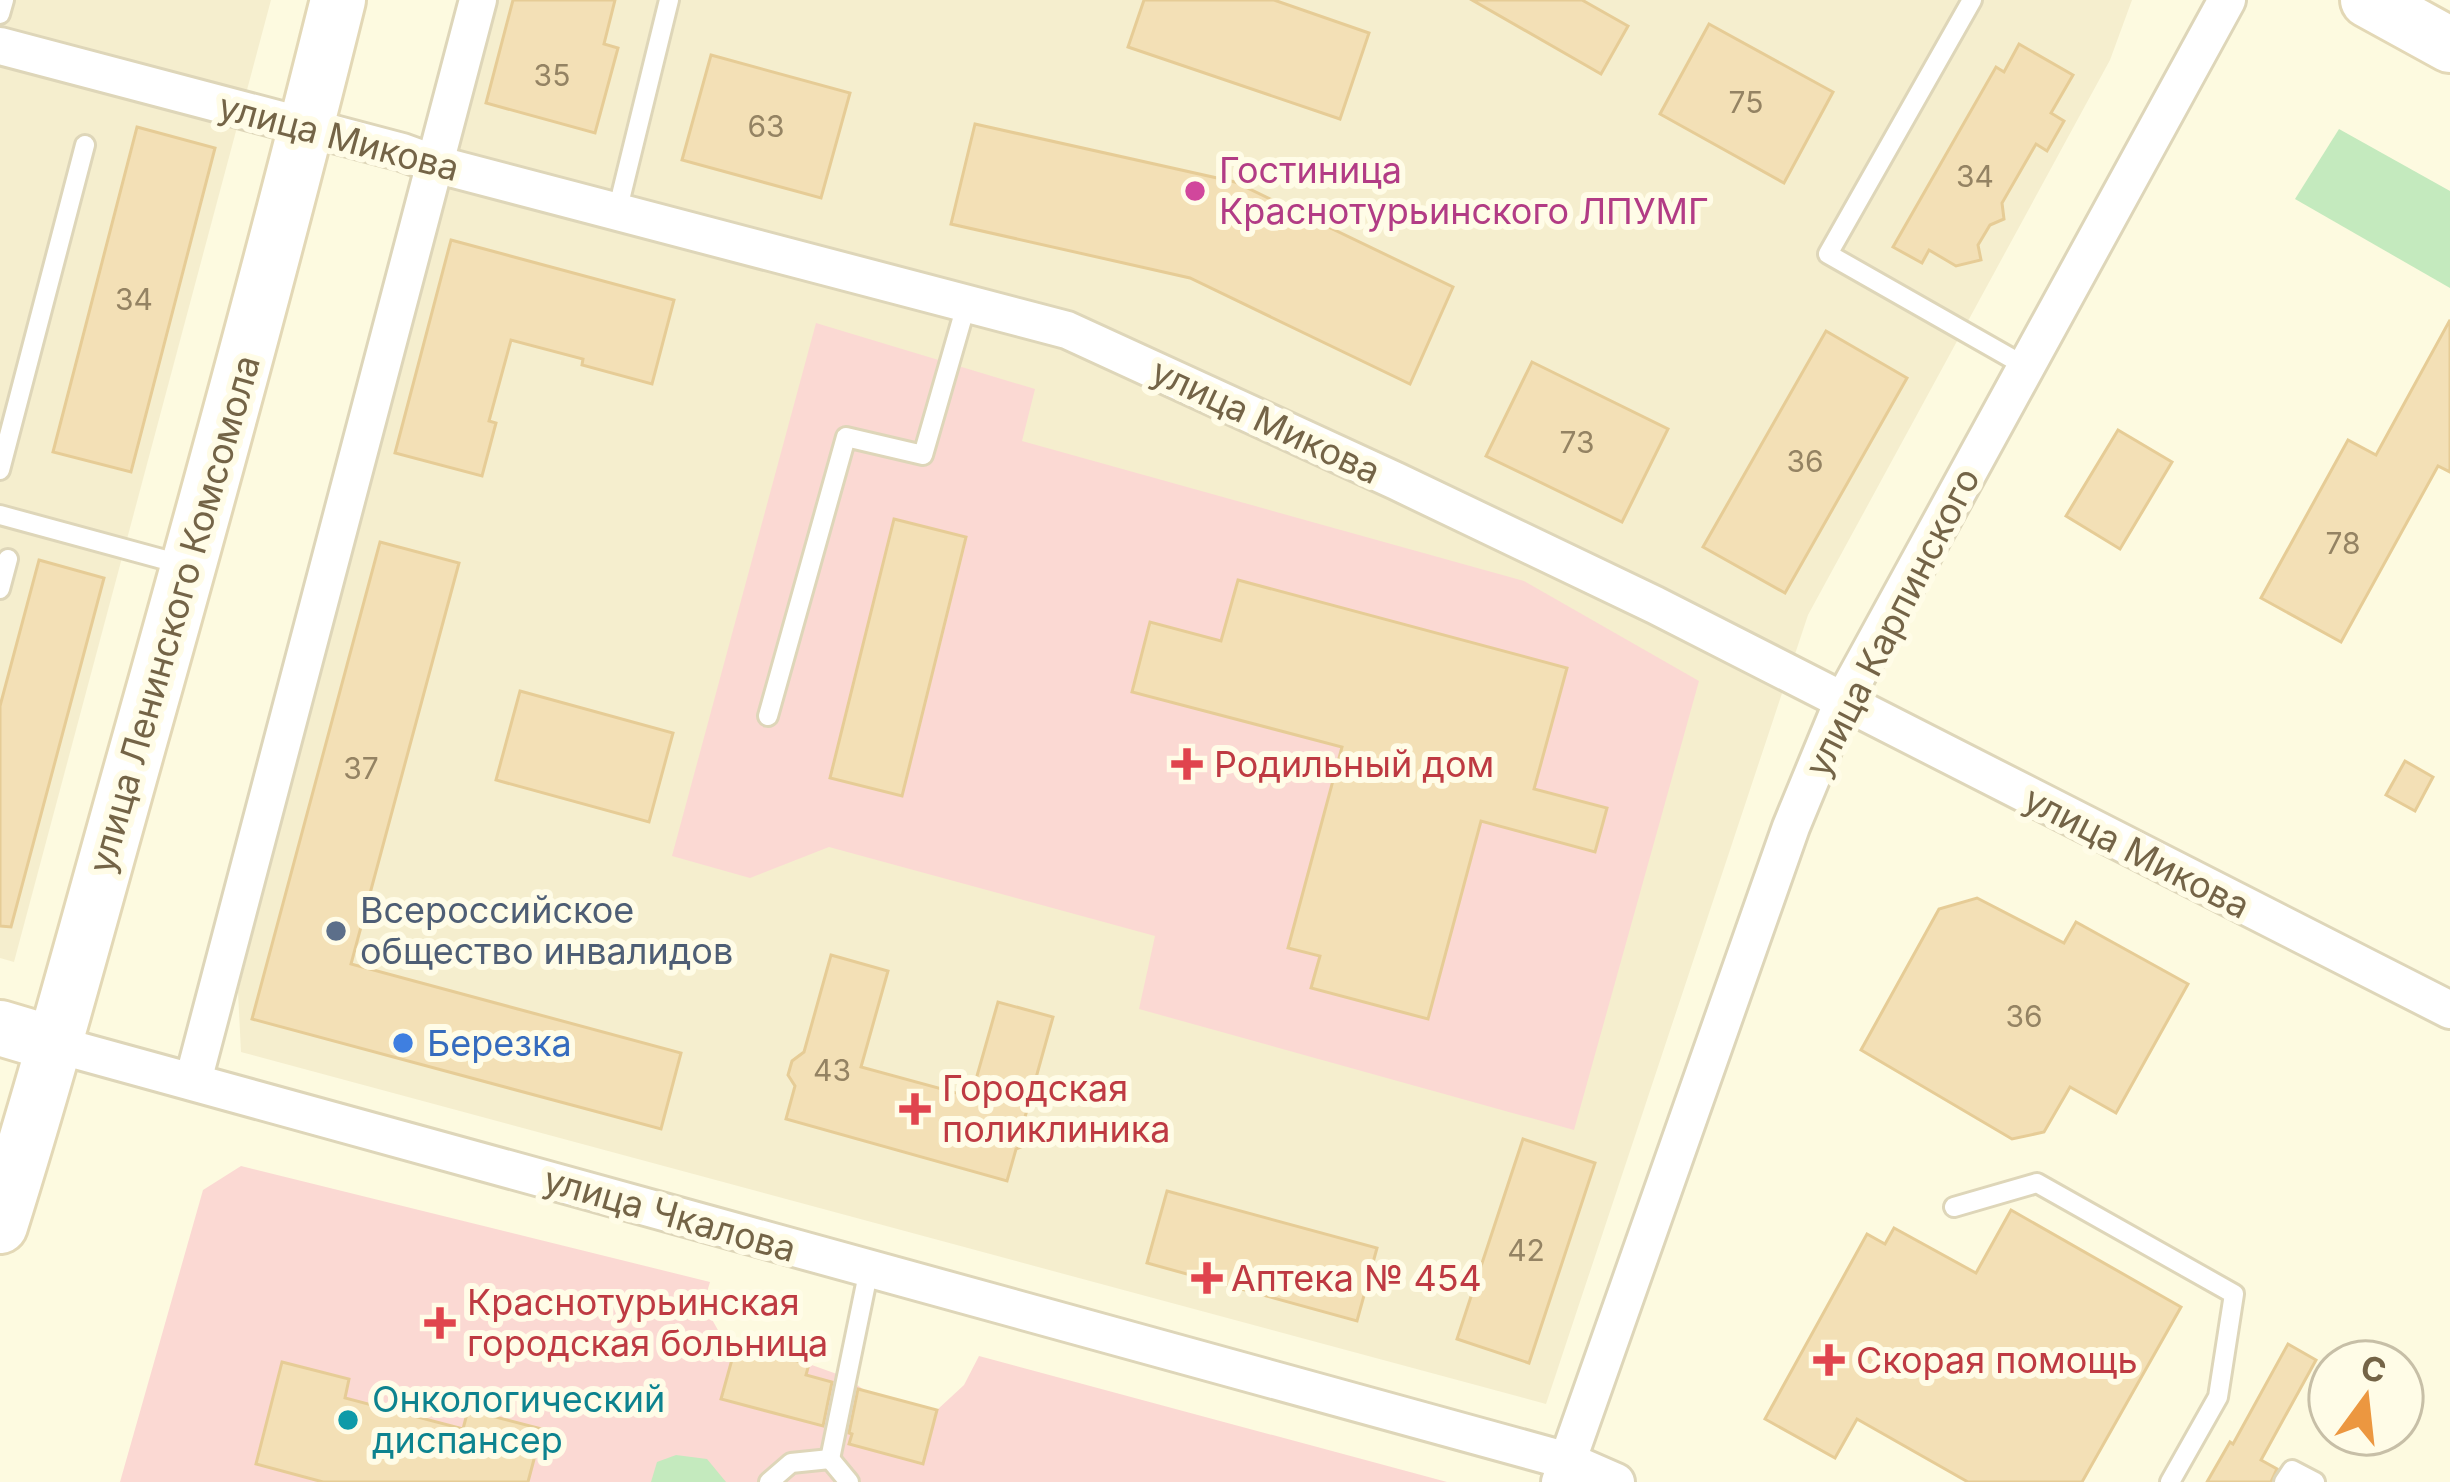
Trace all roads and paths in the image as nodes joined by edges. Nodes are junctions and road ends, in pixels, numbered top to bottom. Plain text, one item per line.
1 (4, 0) edge
2 (338, 0) edge
3 (478, 0) edge
4 (669, 0) edge
5 (1972, 0) edge
6 (2227, 0) edge
7 (2368, 0) edge
8 (0, 14) edge
9 (2450, 45) edge
10 (0, 46) edge
11 (306, 128) junction
12 (85, 145) dead end
13 (435, 164) junction
14 (617, 212) junction
15 (967, 302) junction
16 (2026, 366) junction
17 (0, 470) edge
18 (0, 515) edge
19 (8, 559) dead end
20 (188, 566) junction
21 (0, 589) edge
22 (1844, 700) junction
23 (768, 716) dead end
24 (2450, 1010) edge
25 (0, 1028) edge
26 (54, 1044) junction
27 (193, 1081) junction
28 (1954, 1207) dead end
29 (0, 1226) edge
30 (869, 1269) junction
31 (830, 1459) junction
32 (1564, 1472) edge
33 (769, 1482) edge
34 (849, 1482) edge
35 (1616, 1482) edge
36 (2170, 1482) edge
37 (2284, 1482) edge
38 (2315, 1482) edge

1 - 8 lane
2 - 11 main road, улица Ленинского Комсомола
3 - 13 street
4 - 14 lane
5 - 16 lane
6 - 16 street, улица Карпинского
7 - 9 main road
10 - 11 street, улица Микова
11 - 13 street, улица Микова
11 - 20 main road, улица Ленинского Комсомола
12 - 17 lane
13 - 14 street, улица Микова
13 - 27 street
14 - 15 street, улица Микова
15 - 22 street, улица Микова
15 - 23 lane
16 - 22 street, улица Карпинского
18 - 20 lane
19 - 21 lane
20 - 26 main road, улица Ленинского Комсомола
22 - 24 street, улица Микова
22 - 32 street, улица Карпинского
25 - 26 main road, улица Чкалова
26 - 27 street, улица Чкалова
26 - 29 main road, улица Ленинского Комсомола
27 - 30 street, улица Чкалова
28 - 36 lane
30 - 31 lane
30 - 32 street, улица Чкалова
31 - 33 lane
31 - 34 lane
32 - 35 street, улица Чкалова
37 - 38 lane

